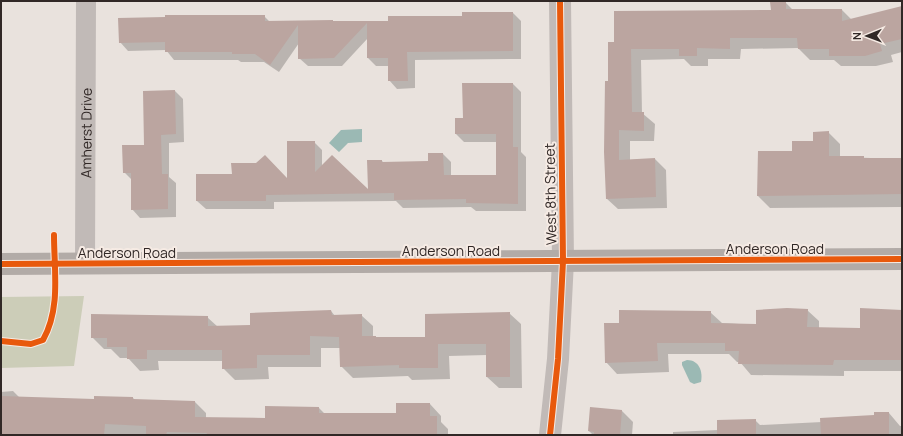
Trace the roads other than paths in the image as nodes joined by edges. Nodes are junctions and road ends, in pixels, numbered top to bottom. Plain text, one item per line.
1 (86, 1) edge
2 (560, 1) edge
3 (902, 259) edge
4 (563, 261) junction
5 (1, 264) edge
6 (85, 264) junction
7 (550, 435) edge

1 - 6 street, Amherst Drive
2 - 4 street, West 8th Street
3 - 4 main road, Anderson Road
4 - 6 main road, Anderson Road
4 - 7 street, West 8th Street
5 - 6 main road, Anderson Road

